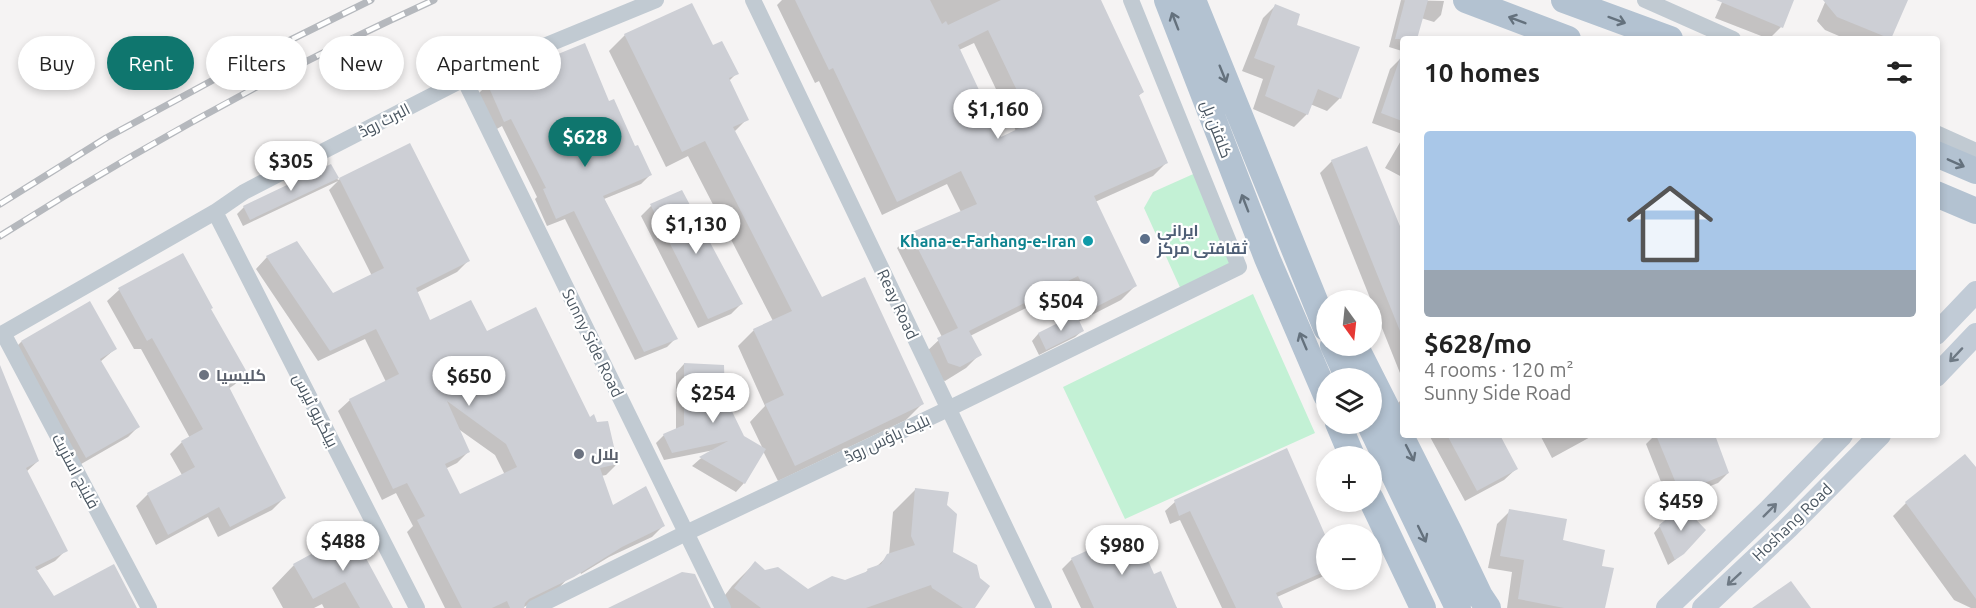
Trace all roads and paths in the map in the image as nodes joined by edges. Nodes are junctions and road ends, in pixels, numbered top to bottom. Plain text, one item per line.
1 (656, 0) edge
2 (753, 0) edge
3 (1131, 0) edge
4 (1167, 0) edge
5 (1193, 0) edge
6 (1466, 0) edge
7 (1564, 0) edge
8 (1645, 0) edge
9 (1560, 36) edge
10 (1662, 36) edge
11 (1726, 36) edge
12 (561, 39) edge
13 (443, 90) edge
14 (469, 90) edge
15 (1940, 135) edge
16 (1976, 151) edge
17 (1940, 156) edge
18 (1976, 171) edge
19 (1940, 196) edge
20 (215, 212) junction
21 (1975, 212) edge
22 (1297, 256) junction
23 (1319, 290) edge
24 (1976, 292) edge
25 (1316, 303) edge
26 (1940, 330) edge
27 (2, 334) edge
28 (1976, 334) edge
29 (1361, 356) edge
30 (1316, 372) edge
31 (1940, 372) edge
32 (948, 409) junction
33 (1375, 434) edge
34 (1400, 434) edge
35 (1402, 438) edge
36 (1839, 438) edge
37 (1877, 438) edge
38 (1377, 512) edge
39 (686, 533) junction
40 (149, 608) edge
41 (417, 608) edge
42 (534, 608) edge
43 (723, 608) edge
44 (1044, 608) edge
45 (1423, 608) edge
46 (1458, 608) edge
47 (1488, 608) edge
48 (1666, 608) edge
49 (1703, 608) edge

1 - 12 street, البرٹ روڈ
2 - 32 street, Reay Road
3 - 32 street, بلیک ہاؤس روڈ
30 -> 4 main road, کلفٹن پل
5 -> 22 main road, کلفٹن پل
9 -> 6 main road
7 -> 10 main road
8 - 11 street
13 - 20 street, البرٹ روڈ
14 - 39 street, Sunny Side Road
15 - 16 street
17 -> 18 main road
19 - 21 main road
20 - 27 street, البرٹ روڈ
20 - 41 street, بیلگریو ٹیرس
22 - 23 main road
22 - 25 main road
24 - 26 street
27 - 40 street, فلینچ اسٹریٹ
28 -> 31 street
29 -> 34 main road
32 - 39 street, بلیک ہاؤس روڈ
32 - 44 street, Reay Road
33 -> 46 main road
35 -> 47 main road
48 -> 36 street, Hoshang Road
37 -> 49 street, Hoshang Road
38 - 45 main road
39 - 42 street, بلیک ہاؤس روڈ
39 - 43 street, Sunny Side Road

